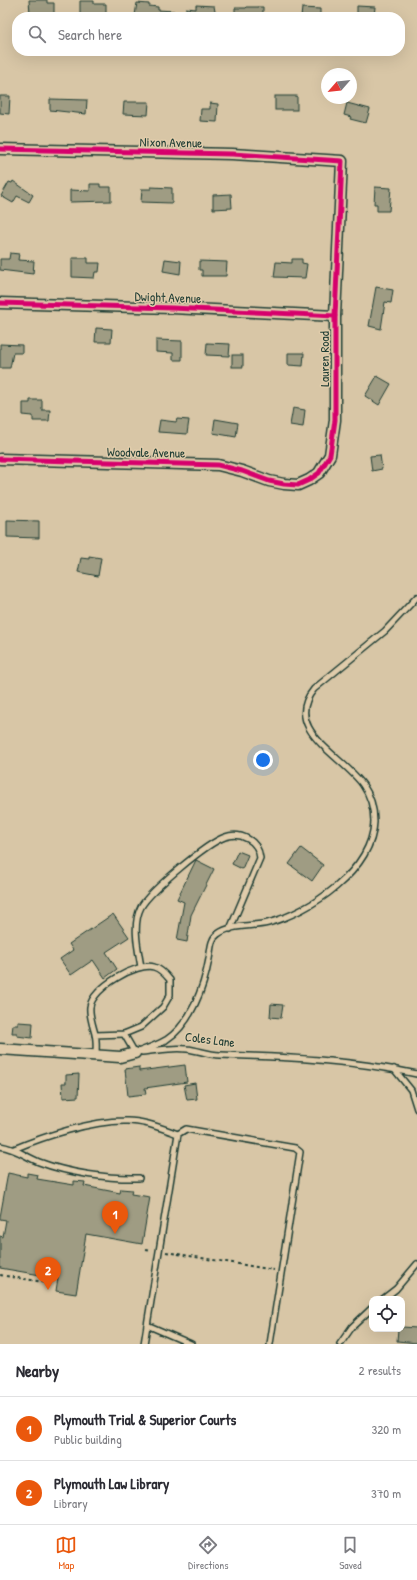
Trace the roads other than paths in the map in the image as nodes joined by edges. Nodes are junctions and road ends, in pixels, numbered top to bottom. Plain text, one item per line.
1 (0, 149) edge
2 (342, 161) joint
3 (0, 303) edge
4 (336, 316) junction
5 (0, 459) edge
6 (289, 485) joint
7 (417, 597) edge
8 (230, 929) junction
9 (141, 967) junction
10 (124, 1034) junction
11 (95, 1035) junction
12 (0, 1049) edge
13 (135, 1052) junction
14 (96, 1056) junction
15 (394, 1069) junction
16 (417, 1074) edge
17 (417, 1109) edge
18 (178, 1134) junction
19 (0, 1146) edge
20 (14, 1149) junction
21 (139, 1178) dead end
22 (417, 1264) edge
23 (387, 1296) edge
24 (369, 1311) edge
25 (147, 1325) junction
26 (144, 1344) edge
27 (191, 1344) edge
28 (270, 1344) edge
29 (340, 1344) edge

1 - 2 street, Nixon Avenue
2 - 4 street, Lauren Road
3 - 4 street, Dwight Avenue
4 - 6 street, Lauren Road
5 - 6 street, Woodvale Avenue
7 - 8 lane
8 - 9 lane
8 - 13 lane
9 - 10 lane
9 - 11 lane
10 - 11 lane
10 - 13 lane
11 - 14 lane
12 - 14 street, Coles Lane
13 - 14 street, Coles Lane
13 - 15 lane, Coles Lane
15 - 16 lane, Coles Lane
15 - 17 lane
18 - 20 lane
18 - 25 lane
18 - 28 lane
19 - 20 lane
20 - 21 lane
22 - 23 lane
24 - 29 lane
25 - 26 lane
25 - 27 lane

